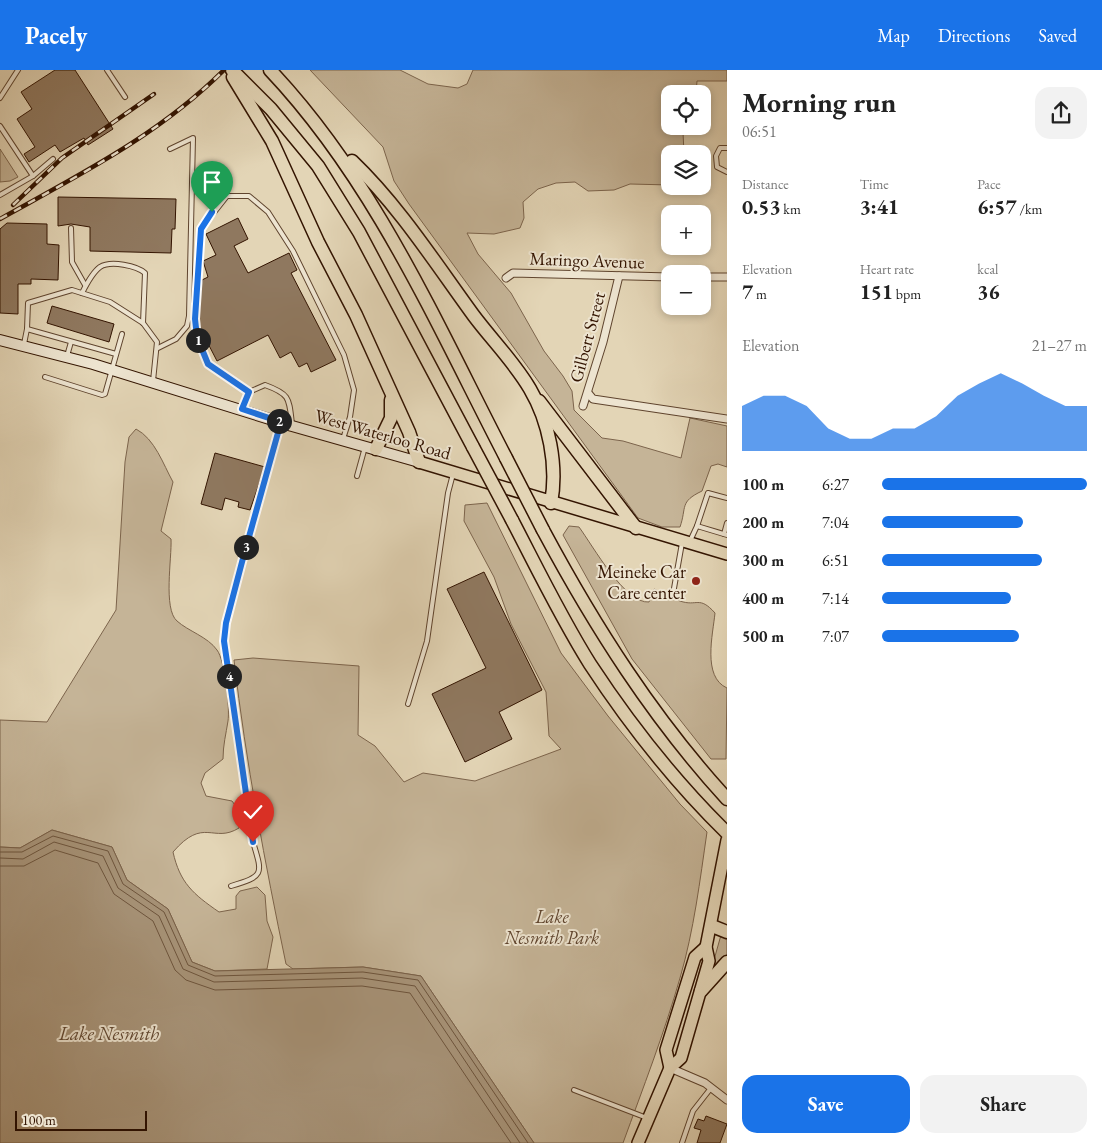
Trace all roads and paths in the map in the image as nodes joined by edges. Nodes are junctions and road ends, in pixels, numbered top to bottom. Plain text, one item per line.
1 (18, 70) edge
2 (107, 70) edge
3 (231, 70) edge
4 (270, 70) edge
5 (247, 91) junction
6 (125, 97) dead end
7 (0, 98) edge
8 (0, 126) edge
9 (329, 139) junction
10 (727, 148) edge
11 (170, 149) dead end
12 (53, 159) dead end
13 (727, 172) edge
14 (33, 176) junction
15 (0, 195) edge
16 (71, 228) dead end
17 (619, 276) junction
18 (661, 277) edge
19 (711, 277) edge
20 (727, 277) edge
21 (506, 278) dead end
22 (85, 285) junction
23 (82, 293) junction
24 (143, 323) junction
25 (27, 330) junction
26 (122, 334) dead end
27 (0, 340) edge
28 (70, 342) junction
29 (24, 345) junction
30 (158, 348) junction
31 (116, 354) junction
32 (67, 356) junction
33 (112, 369) junction
34 (44, 377) dead end
35 (153, 381) junction
36 (387, 385) junction
37 (530, 389) junction
38 (249, 392) junction
39 (588, 393) junction
40 (583, 406) dead end
41 (242, 409) junction
42 (727, 419) edge
43 (281, 422) junction
44 (292, 426) junction
45 (343, 439) junction
46 (371, 447) junction
47 (419, 462) junction
48 (453, 472) junction
49 (357, 476) dead end
50 (727, 498) edge
51 (551, 502) junction
52 (727, 523) edge
53 (697, 526) junction
54 (636, 528) junction
55 (726, 534) edge
56 (686, 542) junction
57 (727, 554) edge
58 (673, 594) dead end
59 (408, 704) dead end
60 (727, 799) edge
61 (727, 833) edge
62 (727, 840) edge
63 (231, 886) dead end
64 (712, 926) junction
65 (727, 932) edge
66 (706, 947) junction
67 (727, 962) edge
68 (702, 991) junction
69 (670, 1068) junction
70 (711, 1088) junction
71 (574, 1090) dead end
72 (727, 1100) edge
73 (649, 1119) junction
74 (638, 1143) edge
75 (682, 1143) edge

1 - 7 lane
2 - 6 lane
3 - 5 highway
4 - 9 highway
5 - 36 highway
5 - 61 highway, bridge
8 - 14 lane
9 - 37 highway
9 - 60 highway, bridge
10 - 13 lane
11 - 30 lane
12 - 14 lane
14 - 15 lane
16 - 22 lane
17 - 18 street, Maringo Avenue
17 - 21 street, Maringo Avenue
17 - 39 street, Gilbert Street
19 - 20 street
22 - 23 lane
22 - 24 lane
23 - 24 lane
23 - 25 lane
24 - 30 lane
25 - 28 lane
25 - 29 lane
26 - 31 lane
27 - 29 main road, West Waterloo Road
28 - 31 lane
28 - 32 lane
29 - 32 main road, West Waterloo Road
30 - 35 lane
31 - 33 lane
32 - 33 main road, West Waterloo Road
33 - 34 lane
33 - 35 main road, West Waterloo Road
35 - 41 main road, West Waterloo Road
36 - 46 highway
36 - 47 highway
37 - 51 highway
37 - 54 highway
38 - 41 lane
38 - 44 lane
38 - 45 lane
39 - 40 street, Gilbert Street
39 - 42 street
41 - 43 main road, West Waterloo Road
43 - 44 main road, West Waterloo Road
43 - 63 lane
44 - 45 main road, West Waterloo Road
45 - 46 main road, West Waterloo Road
46 - 47 main road, West Waterloo Road
46 - 49 lane
47 - 48 main road, West Waterloo Road
48 - 51 main road, West Waterloo Road
48 - 59 lane
50 - 53 lane
51 - 54 main road, West Waterloo Road
52 - 55 lane
53 - 55 lane
53 - 56 lane
54 - 56 main road, West Waterloo Road
56 - 57 main road, West Waterloo Road
56 - 58 lane
62 - 64 main road
64 - 65 highway
64 - 66 main road
66 - 68 main road
66 - 69 main road
67 - 68 highway
68 - 69 main road
69 - 70 street
69 - 73 main road
70 - 72 street
70 - 75 lane
71 - 73 lane
73 - 74 main road

